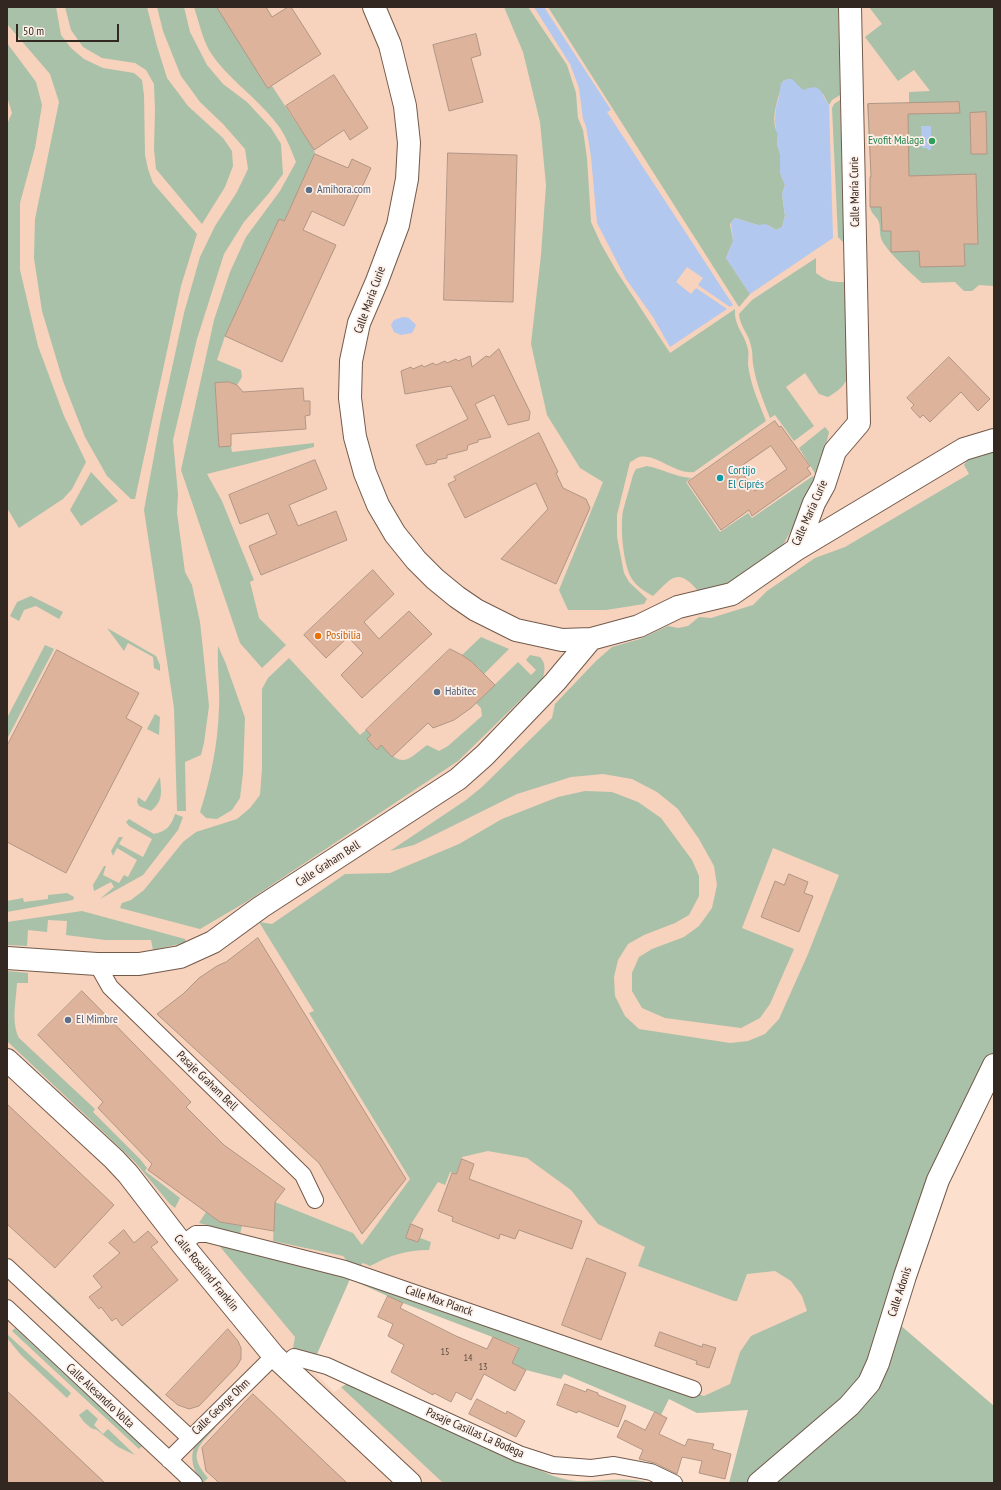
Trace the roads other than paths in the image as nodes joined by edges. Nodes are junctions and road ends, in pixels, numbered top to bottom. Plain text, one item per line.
1 (374, 7) edge
2 (850, 7) edge
3 (994, 440) edge
4 (797, 549) junction
5 (590, 639) junction
6 (7, 958) edge
7 (97, 964) junction
8 (7, 1060) edge
9 (994, 1065) edge
10 (315, 1200) dead end
11 (182, 1244) junction
12 (7, 1267) edge
13 (7, 1308) edge
14 (280, 1361) junction
15 (693, 1389) dead end
16 (190, 1438) junction
17 (169, 1460) junction
18 (194, 1483) edge
19 (410, 1483) edge
20 (674, 1483) edge
21 (759, 1483) edge

1 - 5 street, Calle María Curie
2 - 4 street, Calle María Curie
3 - 4 street
4 - 5 street, Calle María Curie
5 - 7 street, Calle Graham Bell
6 - 7 street, Calle Graham Bell
7 - 10 street, Pasaje Graham Bell
8 - 11 street, Calle Rosalind Franklin
9 - 21 street, Calle Adonis
11 - 14 street, Calle Rosalind Franklin
11 - 15 street, Calle Max Planck
12 - 16 street
13 - 17 street, Calle Alesandro Volta
14 - 16 street, Calle George Ohm
14 - 19 street, Calle Rosalind Franklin
14 - 20 street, Pasaje Casillas La Bodega
16 - 17 street, Calle George Ohm
17 - 18 street, Calle Alesandro Volta

